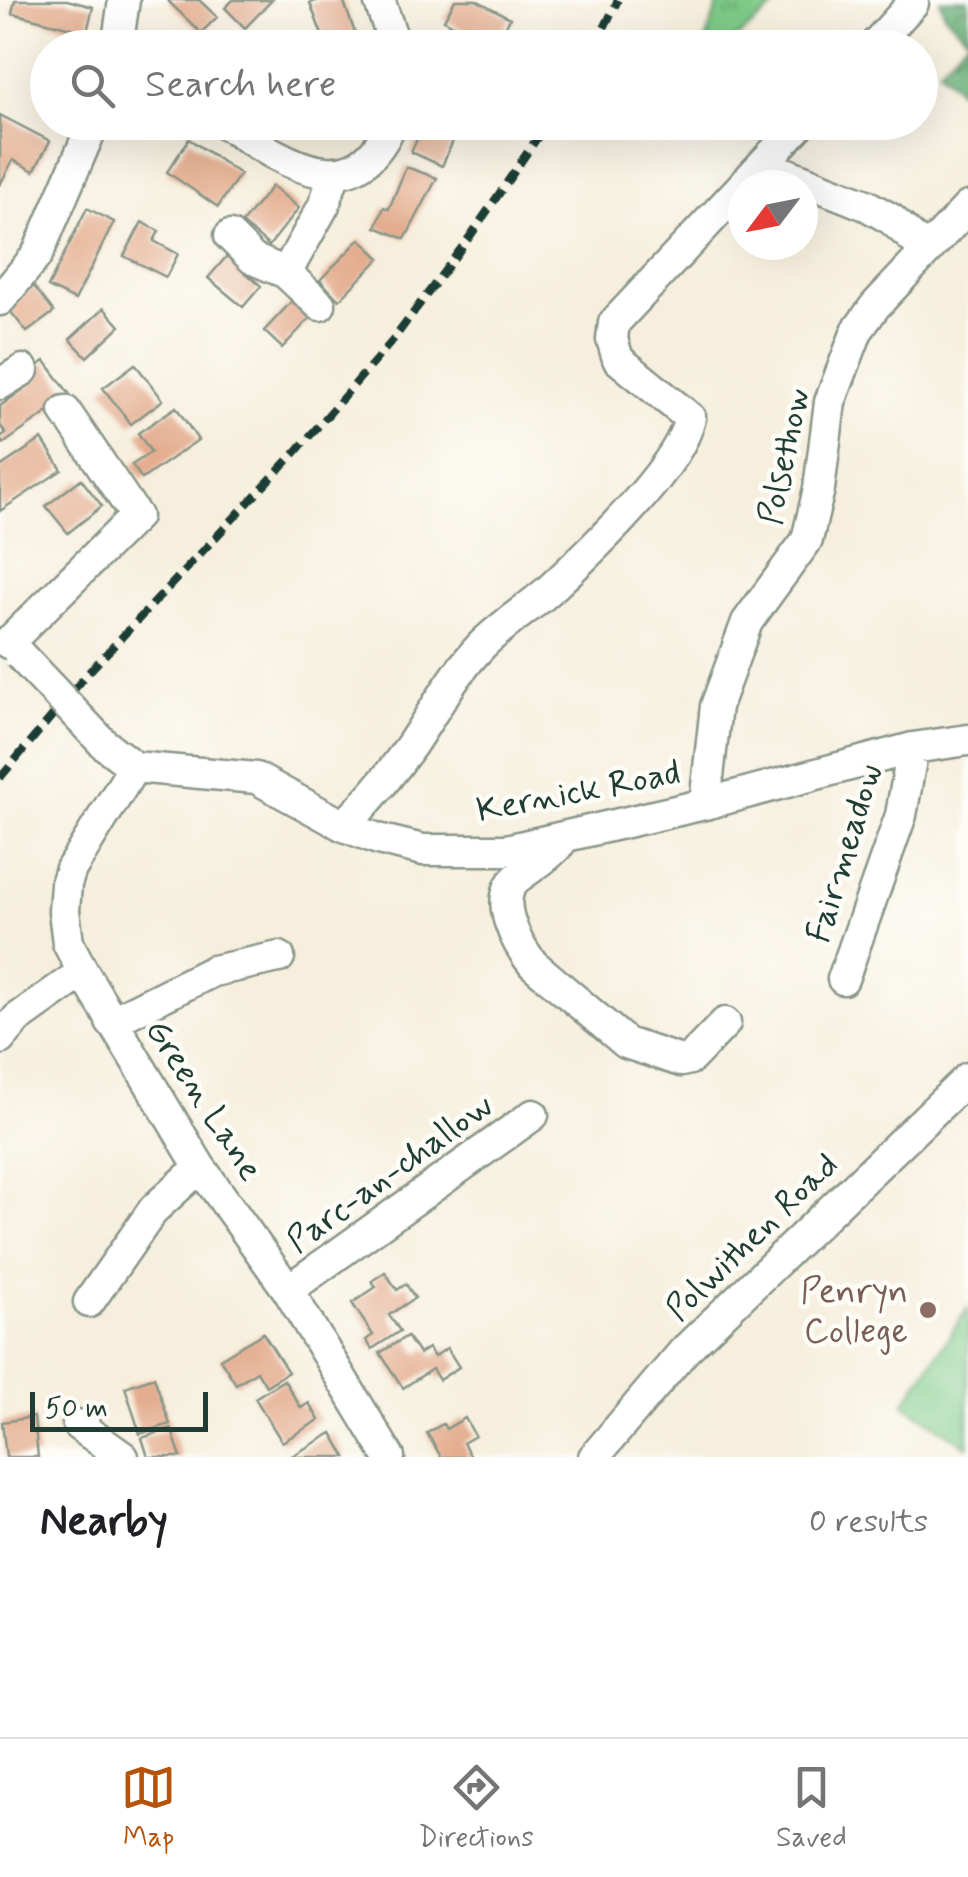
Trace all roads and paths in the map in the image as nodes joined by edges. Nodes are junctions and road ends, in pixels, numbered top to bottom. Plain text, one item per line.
1 (124, 0) edge
2 (379, 0) edge
3 (913, 4) dead end
4 (120, 30) edge
5 (390, 30) edge
6 (889, 30) edge
7 (86, 140) edge
8 (250, 140) edge
9 (384, 140) edge
10 (785, 140) edge
11 (763, 164) junction
12 (334, 172) junction
13 (968, 207) edge
14 (230, 236) dead end
15 (926, 251) junction
16 (286, 272) junction
17 (0, 300) edge
18 (320, 305) dead end
19 (65, 411) dead end
20 (9, 644) edge
21 (968, 740) edge
22 (913, 748) junction
23 (134, 767) junction
24 (705, 804) junction
25 (344, 826) junction
26 (565, 837) junction
27 (279, 957) dead end
28 (83, 972) junction
29 (842, 979) dead end
30 (111, 1022) junction
31 (726, 1022) dead end
32 (0, 1040) edge
33 (968, 1078) edge
34 (533, 1115) dead end
35 (200, 1167) junction
36 (288, 1290) junction
37 (89, 1302) dead end
38 (78, 1425) dead end
39 (122, 1457) edge
40 (389, 1457) edge
41 (594, 1457) edge

1 - 4 street
2 - 5 street
3 - 6 street
7 - 17 street
8 - 12 street
9 - 12 street
10 - 11 street
11 - 15 street
11 - 25 street
12 - 16 street
13 - 15 street, Polsethow
14 - 16 street
15 - 24 street, Polsethow
16 - 18 street
19 - 20 street
20 - 23 street, bridge
21 - 22 street, Kernick Road
22 - 24 street, Kernick Road
22 - 29 street, Fairmeadow
23 - 25 street, Kernick Road
23 - 28 street, Green Lane
24 - 26 street, Kernick Road
25 - 26 street, Kernick Road
26 - 31 street
27 - 30 street
28 - 30 street, Green Lane
28 - 32 street
30 - 35 street, Green Lane
33 - 41 street, Polwithen Road
34 - 36 street, Parc-an-challow
35 - 36 street, Green Lane
35 - 37 street
36 - 40 street, Green Lane
38 - 39 street

